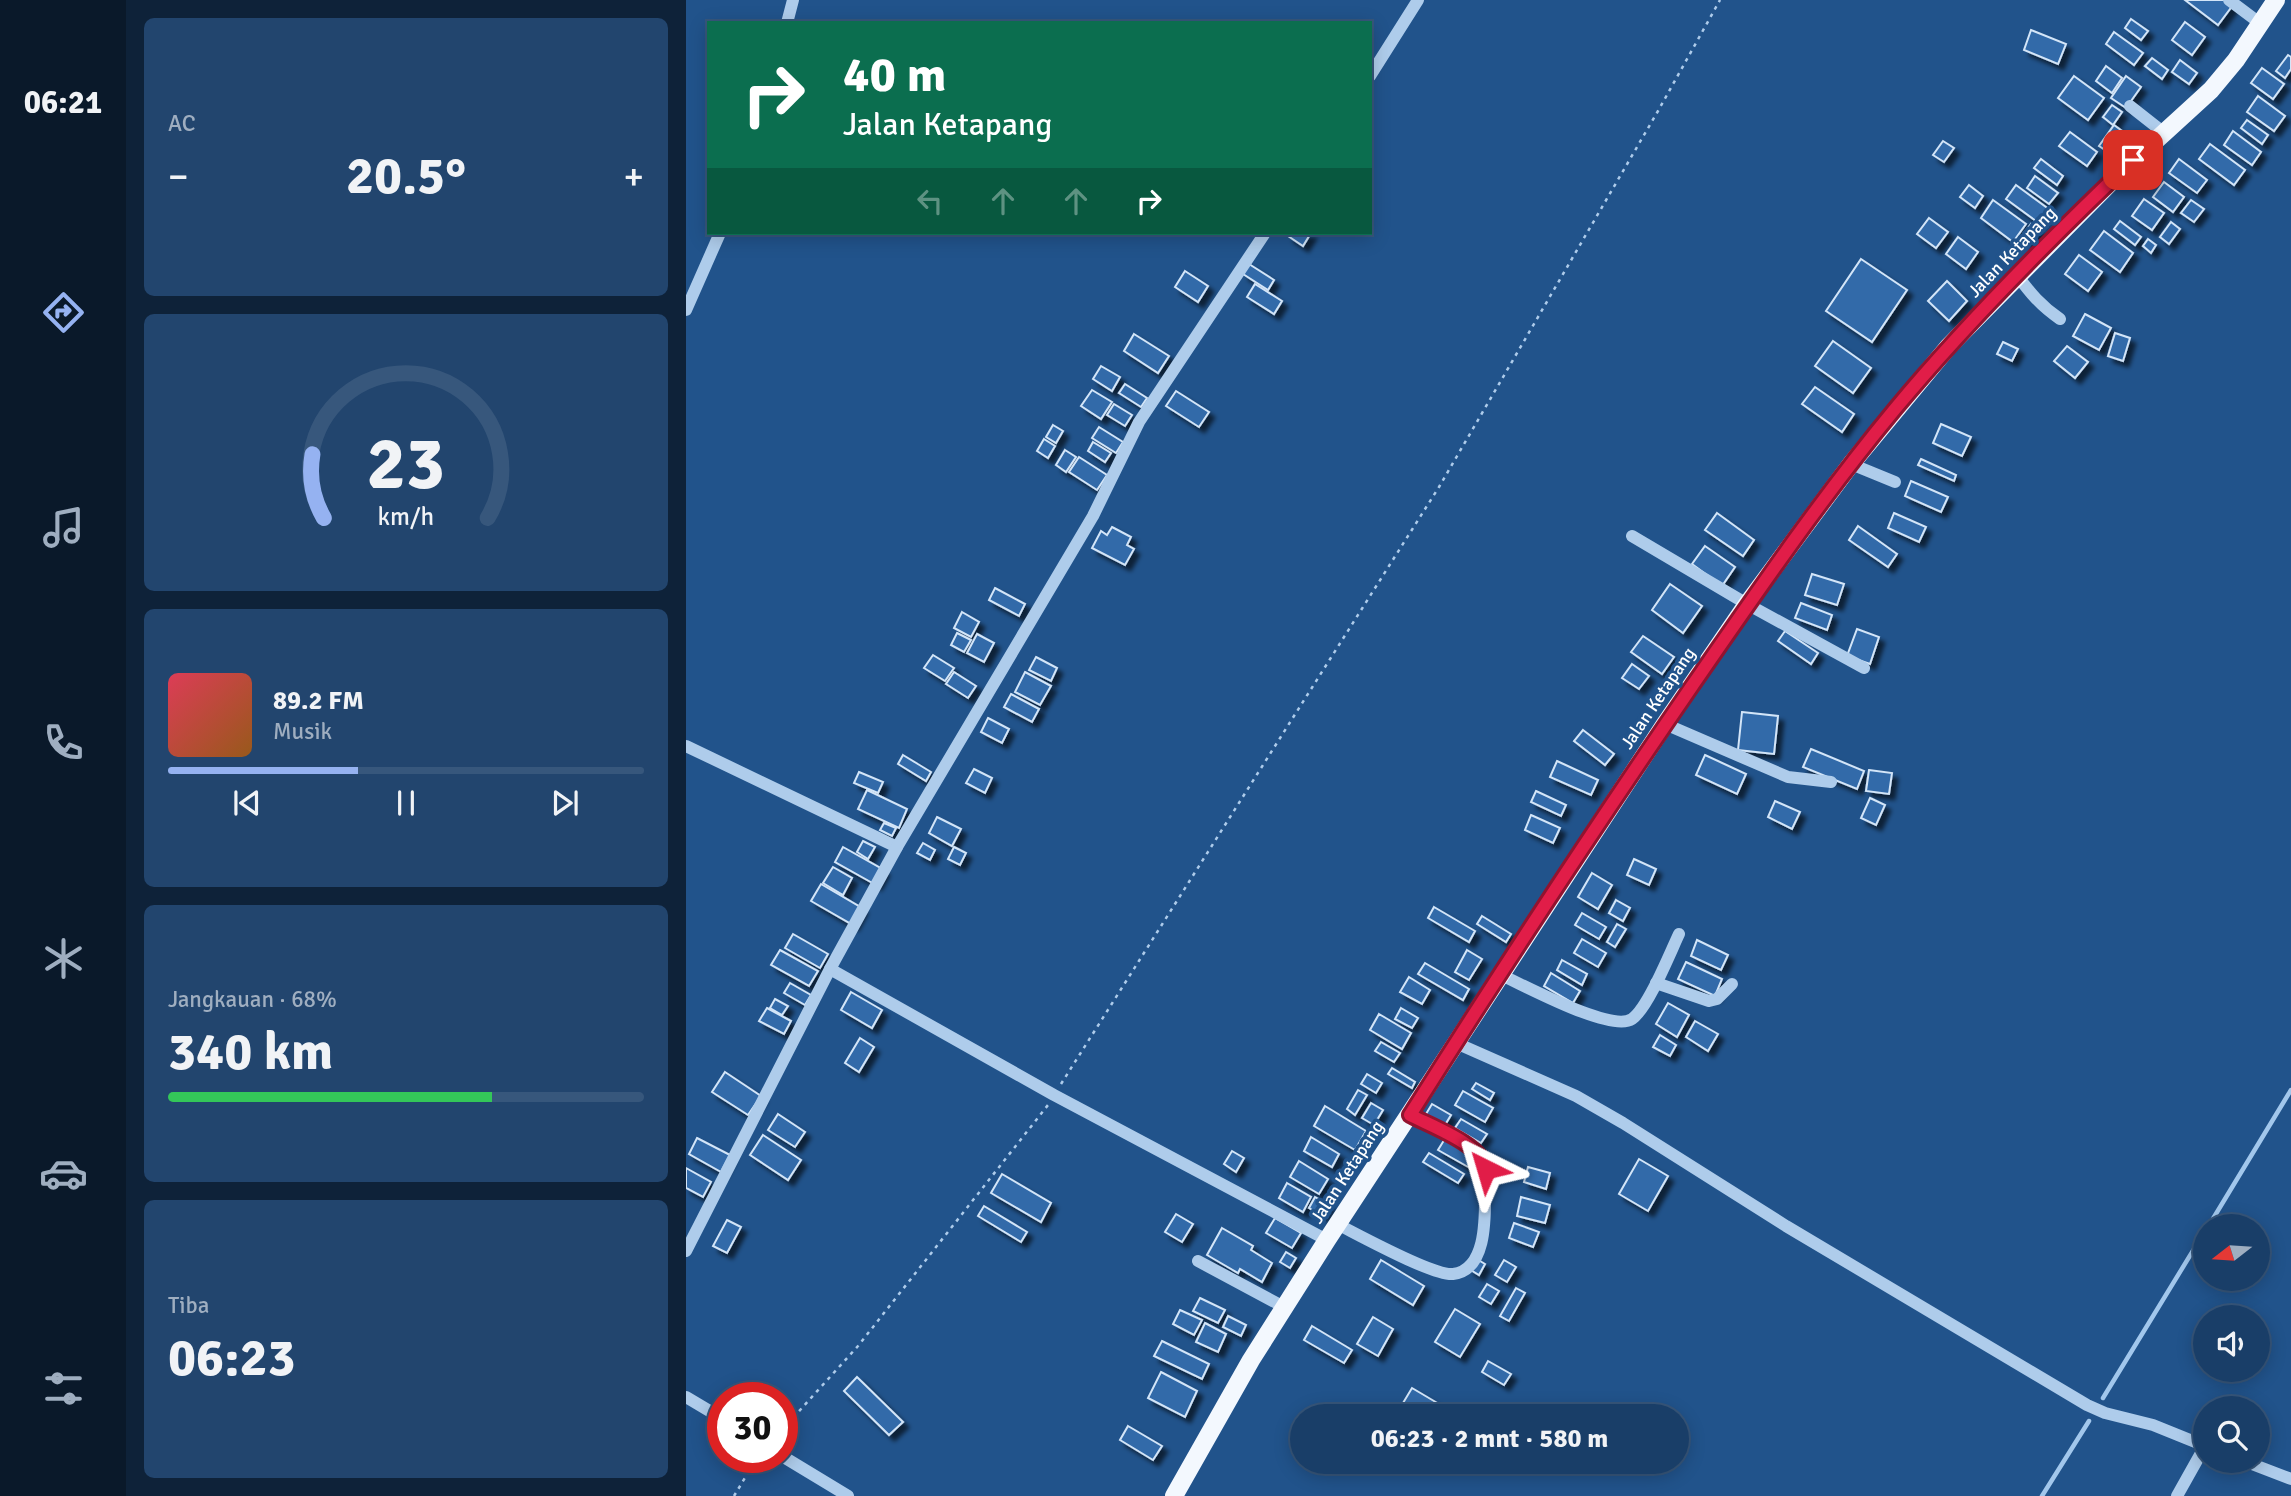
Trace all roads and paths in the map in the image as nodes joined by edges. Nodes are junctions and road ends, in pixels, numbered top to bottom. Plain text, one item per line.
1 (793, 0) edge
2 (1418, 0) edge
3 (1720, 0) edge
4 (2229, 0) edge
5 (2276, 0) edge
6 (788, 21) edge
7 (2261, 24) junction
8 (1372, 73) edge
9 (2130, 106) dead end
10 (2163, 132) junction
11 (719, 235) edge
12 (1264, 235) edge
13 (2017, 275) junction
14 (686, 310) edge
15 (2060, 319) dead end
16 (1851, 464) junction
17 (1895, 482) dead end
18 (1632, 536) dead end
19 (1747, 604) junction
20 (1864, 668) dead end
21 (1665, 724) junction
22 (686, 746) edge
23 (1830, 782) dead end
24 (897, 847) junction
25 (1679, 934) dead end
26 (830, 969) junction
27 (1501, 975) junction
28 (1656, 983) junction
29 (1732, 984) dead end
30 (1456, 1043) junction
31 (1054, 1095) junction
32 (1410, 1115) junction
33 (1338, 1224) junction
34 (1327, 1240) junction
35 (686, 1251) edge
36 (1198, 1261) dead end
37 (1284, 1307) junction
38 (686, 1396) edge
39 (707, 1409) edge
40 (798, 1412) edge
41 (2193, 1441) edge
42 (798, 1466) edge
43 (2193, 1467) edge
44 (2270, 1471) edge
45 (748, 1473) edge
46 (2291, 1479) edge
47 (734, 1496) edge
48 (848, 1496) edge
49 (1174, 1496) edge
50 (2177, 1496) edge

1 - 6 street
2 - 8 street
3 - 31 path
4 - 7 street
5 - 7 main road, Jalan Ketapang
7 - 10 main road, Jalan Ketapang
9 - 10 street
10 - 13 main road, Jalan Ketapang
11 - 14 street
12 - 24 street
13 - 15 street
13 - 16 main road, Jalan Ketapang
16 - 17 street
16 - 19 main road, Jalan Ketapang
18 - 19 street
19 - 20 street
19 - 21 main road, Jalan Ketapang
21 - 23 street
21 - 27 main road, Jalan Ketapang
22 - 24 street
24 - 26 street
25 - 28 street
26 - 31 street
26 - 35 street
27 - 28 street
27 - 30 main road, Jalan Ketapang
28 - 29 street
30 - 32 main road, Jalan Ketapang
30 - 41 street
31 - 34 street
31 - 40 path
32 - 33 main road, Jalan Ketapang
32 - 33 street
33 - 34 main road, Jalan Ketapang
34 - 37 main road, Jalan Ketapang
36 - 37 street
37 - 49 main road, Jalan Ketapang
38 - 39 street
42 - 48 street
43 - 50 street
44 - 46 street
45 - 47 path

